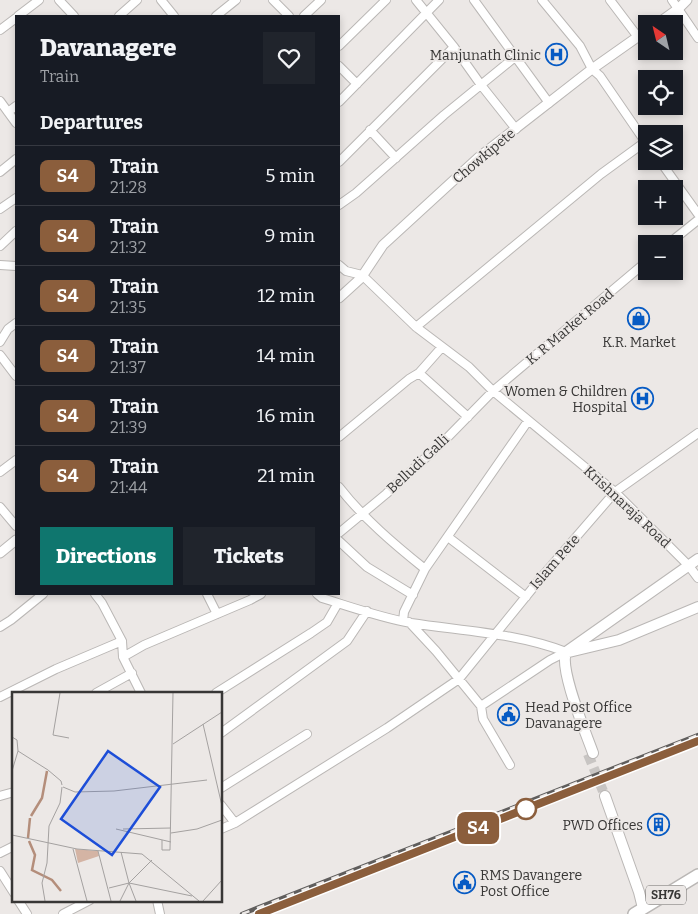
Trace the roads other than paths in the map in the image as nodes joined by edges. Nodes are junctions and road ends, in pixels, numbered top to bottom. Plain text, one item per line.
1 (39, 0) edge
2 (59, 0) edge
3 (137, 0) edge
4 (161, 0) edge
5 (236, 0) edge
6 (273, 0) edge
7 (321, 0) edge
8 (386, 0) edge
9 (416, 0) edge
10 (439, 0) edge
11 (474, 0) edge
12 (542, 0) edge
13 (610, 0) edge
14 (672, 0) edge
15 (687, 0) edge
16 (678, 9) junction
17 (426, 13) junction
18 (20, 15) edge
19 (73, 15) edge
20 (120, 15) edge
21 (173, 15) edge
22 (217, 15) edge
23 (288, 15) edge
24 (305, 15) edge
25 (670, 15) edge
26 (15, 19) edge
27 (0, 30) edge
28 (638, 37) joint
29 (698, 38) edge
30 (340, 45) edge
31 (454, 47) junction
32 (514, 57) junction
33 (340, 67) edge
34 (592, 69) junction
35 (357, 84) junction
36 (481, 85) junction
37 (0, 101) edge
38 (340, 101) edge
39 (549, 103) junction
40 (15, 107) edge
41 (8, 112) junction
42 (15, 122) edge
43 (516, 129) junction
44 (370, 130) junction
45 (638, 131) edge
46 (638, 148) edge
47 (396, 158) junction
48 (15, 160) edge
49 (340, 161) edge
50 (666, 170) edge
51 (0, 172) edge
52 (15, 199) edge
53 (340, 204) edge
54 (0, 209) edge
55 (698, 214) edge
56 (698, 220) edge
57 (15, 232) edge
58 (679, 235) edge
59 (0, 246) edge
60 (0, 265) edge
61 (15, 266) edge
62 (340, 266) edge
63 (638, 269) edge
64 (362, 275) junction
65 (340, 297) edge
66 (15, 324) edge
67 (416, 328) junction
68 (0, 342) edge
69 (442, 347) junction
70 (0, 355) edge
71 (419, 373) junction
72 (15, 375) edge
73 (493, 391) junction
74 (468, 417) junction
75 (528, 421) junction
76 (698, 433) edge
77 (340, 436) edge
78 (15, 461) edge
79 (0, 472) edge
80 (340, 488) edge
81 (615, 492) junction
82 (0, 507) edge
83 (362, 513) junction
84 (15, 525) edge
85 (340, 532) edge
86 (448, 536) junction
87 (15, 541) edge
88 (340, 543) edge
89 (0, 553) edge
90 (698, 559) edge
91 (689, 566) junction
92 (425, 569) junction
93 (698, 578) edge
94 (42, 595) edge
95 (96, 595) edge
96 (208, 595) edge
97 (259, 595) edge
98 (319, 595) edge
99 (412, 595) junction
100 (526, 596) junction
101 (338, 603) junction
102 (698, 607) edge
103 (367, 611) junction
104 (217, 614) junction
105 (406, 622) junction
106 (0, 627) edge
107 (496, 634) junction
108 (122, 641) junction
109 (564, 653) junction
110 (123, 657) junction
111 (132, 673) junction
112 (459, 679) junction
113 (98, 692) edge
114 (141, 692) edge
115 (218, 692) edge
116 (0, 697) edge
117 (481, 706) junction
118 (222, 732) edge
119 (307, 734) dead end
120 (590, 754) tunnel mouth
121 (510, 766) dead end
122 (222, 787) edge
123 (607, 796) tunnel mouth
124 (222, 806) edge
125 (235, 823) junction
126 (222, 829) edge
127 (12, 847) edge
128 (0, 853) edge
129 (0, 872) edge
130 (698, 875) edge
131 (12, 890) edge
132 (19, 902) edge
133 (86, 902) edge
134 (641, 910) edge
135 (27, 914) edge
136 (63, 914) edge

1 - 18 street
2 - 19 street
3 - 20 street
4 - 21 street
5 - 22 street
6 - 23 street
7 - 24 street
8 - 30 street
9 - 17 street
10 - 17 street
11 - 32 street
12 - 34 street
13 - 28 street
14 - 16 street
15 - 16 street
16 - 25 street
16 - 29 street
17 - 31 street
17 - 35 street
26 - 27 street
28 - 34 street, Chowkipete
31 - 36 street
31 - 44 street
32 - 36 street
32 - 39 street
33 - 35 street
34 - 39 street, Chowkipete
34 - 45 street
35 - 38 street
36 - 43 street
36 - 47 street
37 - 41 street
39 - 43 street, Chowkipete
40 - 41 street
41 - 42 street
43 - 64 street, Chowkipete
44 - 47 street
44 - 49 street
46 - 67 street
47 - 53 street
48 - 51 street
50 - 55 street
52 - 54 street
56 - 58 street
57 - 59 street
60 - 61 street
62 - 64 street
63 - 73 street, K. R Market Road
64 - 65 street, Chowkipete
64 - 67 street, Krishnaraja Road
66 - 68 street
67 - 69 street, Krishnaraja Road
69 - 71 street
69 - 73 street, Krishnaraja Road
70 - 72 street
71 - 74 street
71 - 77 street
73 - 74 street, Belludi Galli
73 - 75 street, Krishnaraja Road
74 - 83 street, Belludi Galli
75 - 81 street, Krishnaraja Road
75 - 86 street
76 - 81 street, Islam Pete
78 - 79 street
80 - 83 street
81 - 91 street, Krishnaraja Road
81 - 100 street, Islam Pete
82 - 84 street
83 - 85 street, Belludi Galli
83 - 92 street
86 - 92 street
86 - 100 street
87 - 89 street
88 - 99 street
90 - 91 main road
91 - 93 street, Krishnaraja Road
91 - 109 main road
92 - 99 street
94 - 106 street
95 - 108 street
96 - 104 street
97 - 104 street
98 - 101 street
99 - 105 street
100 - 107 street, Islam Pete
101 - 103 street
101 - 115 street
102 - 109 main road
103 - 105 street
103 - 118 street
104 - 110 street
105 - 107 street
105 - 112 street
107 - 109 street
107 - 112 street, Islam Pete
108 - 110 street
108 - 116 street
109 - 117 street
109 - 120 main road
110 - 111 street
111 - 113 street
111 - 114 street
112 - 117 street
112 - 125 street, Islam Pete
117 - 121 street
119 - 122 street
123 - 134 main road
124 - 125 street
125 - 126 street, Islam Pete
127 - 128 street
129 - 131 street
130 - 134 main road, SH76
132 - 135 street
133 - 136 street

